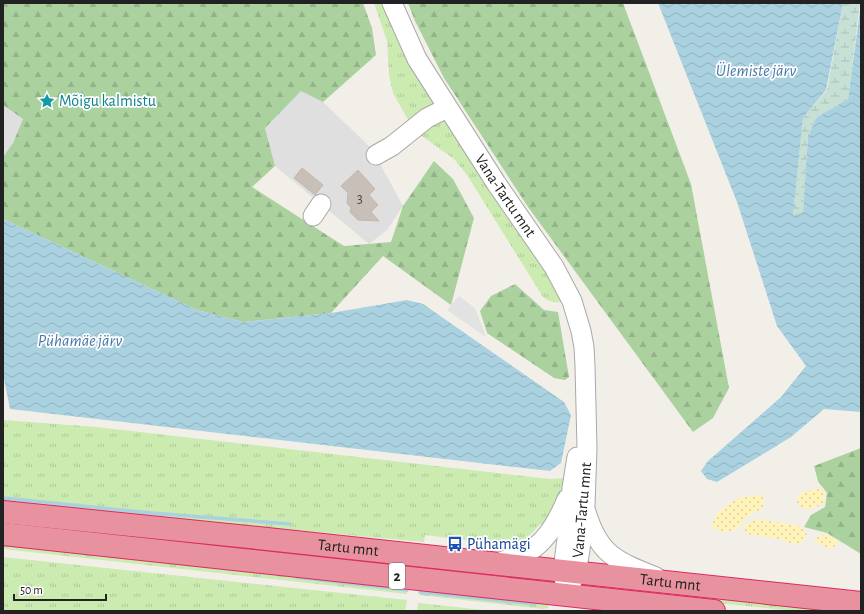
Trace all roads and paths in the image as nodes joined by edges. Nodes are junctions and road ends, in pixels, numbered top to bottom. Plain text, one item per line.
1 (392, 3) edge
2 (447, 108) junction
3 (376, 155) dead end
4 (586, 398) junction
5 (572, 488) junction
6 (585, 506) junction
7 (3, 512) edge
8 (3, 534) edge
9 (496, 564) junction
10 (570, 572) junction
11 (672, 584) junction
12 (566, 594) junction
13 (861, 603) edge
14 (670, 609) edge
15 (714, 611) edge

1 - 2 street, Vana-Tartu mnt
2 - 3 street
2 - 4 street, Vana-Tartu mnt
4 - 5 street, Vana-Tartu mnt
4 - 6 street, Vana-Tartu mnt
5 - 9 street
5 - 10 street, Vana-Tartu mnt
6 - 10 street, Vana-Tartu mnt
6 - 11 street
7 - 9 highway, Tartu mnt / 2
8 - 12 highway, Tartu mnt / 2
9 - 10 highway, Tartu mnt / 2
10 - 11 highway, Tartu mnt / 2
10 - 12 street
11 - 13 highway, Tartu mnt / 2
11 - 14 street
12 - 14 highway, Tartu mnt / 2
14 - 15 highway, Tartu mnt / 2

